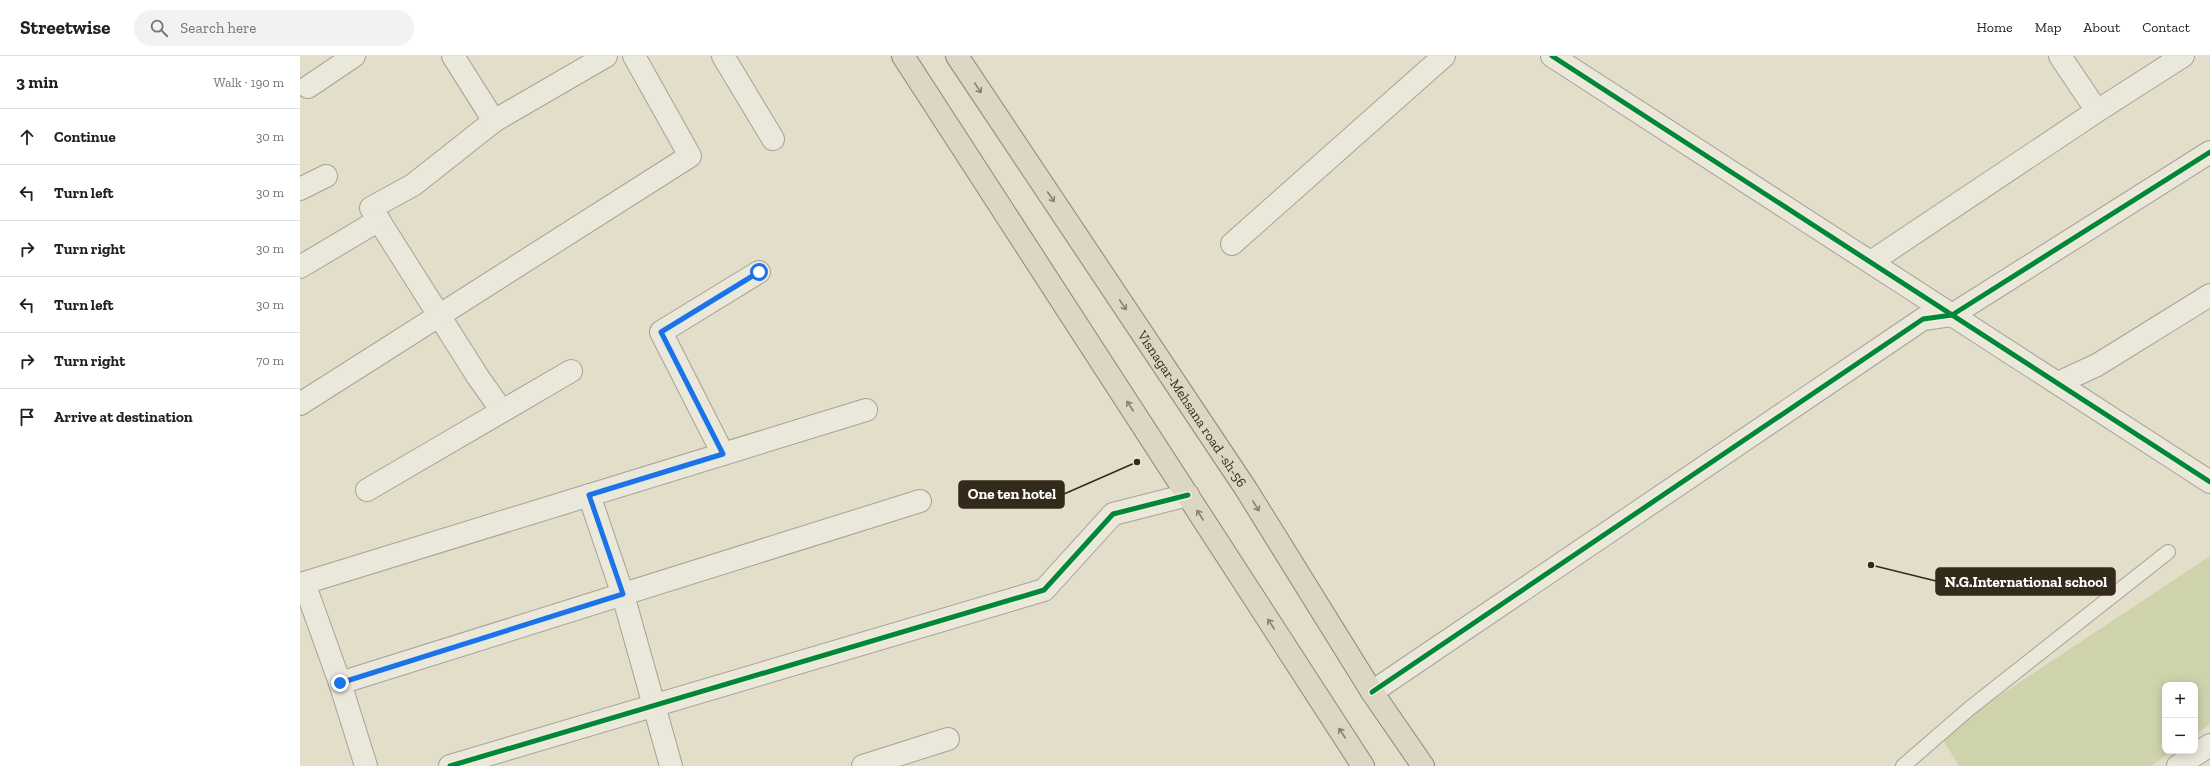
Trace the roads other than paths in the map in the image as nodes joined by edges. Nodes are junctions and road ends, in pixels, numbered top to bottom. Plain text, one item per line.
1 (354, 56) edge
2 (454, 56) edge
3 (606, 56) edge
4 (634, 56) edge
5 (723, 56) edge
6 (903, 56) edge
7 (957, 56) edge
8 (1444, 56) edge
9 (1552, 56) edge
10 (2060, 56) edge
11 (2183, 56) edge
12 (308, 87) dead end
13 (2097, 111) junction
14 (494, 121) junction
15 (773, 139) dead end
16 (2210, 152) edge
17 (326, 176) dead end
18 (300, 189) edge
19 (379, 220) junction
20 (1232, 244) dead end
21 (1871, 262) junction
22 (300, 267) edge
23 (759, 272) dead end
24 (2210, 295) edge
25 (1952, 315) junction
26 (440, 316) junction
27 (571, 371) dead end
28 (2058, 383) junction
29 (300, 404) edge
30 (866, 410) dead end
31 (502, 411) junction
32 (723, 454) junction
33 (2210, 482) edge
34 (367, 490) dead end
35 (589, 495) junction
36 (1188, 496) junction
37 (920, 501) dead end
38 (2168, 552) dead end
39 (623, 594) junction
40 (340, 683) junction
41 (1372, 692) junction
42 (654, 705) junction
43 (948, 739) dead end
44 (2210, 745) edge
45 (366, 766) edge
46 (450, 766) edge
47 (671, 766) edge
48 (863, 766) edge
49 (1363, 766) edge
50 (1423, 766) edge
51 (1903, 766) edge
52 (2178, 766) edge

1 - 12 street
2 - 14 street
3 - 14 street
4 - 26 street
5 - 15 street
36 -> 6 highway
7 -> 41 highway, Visnagar-Mehsana road -sh-56
8 - 20 street
9 - 21 street
10 - 13 street
11 - 13 street
13 - 21 street
14 - 19 street
16 - 25 street
17 - 18 street
19 - 22 street
19 - 26 street
21 - 25 street
23 - 32 street
24 - 28 street
25 - 28 street
25 - 41 street
26 - 29 street
26 - 31 street
27 - 31 street
28 - 33 street
30 - 32 street
31 - 34 street
32 - 35 street
35 - 39 street
35 - 40 street
36 - 42 street
49 -> 36 highway
37 - 39 street
38 - 51 lane
39 - 40 street
39 - 42 street
40 - 45 street
41 - 50 highway, Visnagar-Mehsana road -sh-56
42 - 46 street
42 - 47 street
43 - 48 street
44 - 52 street

